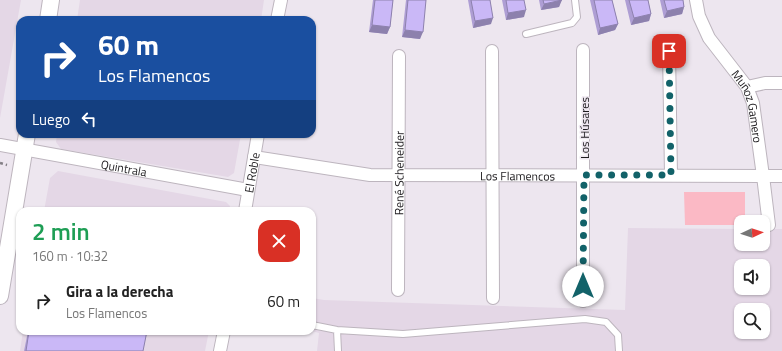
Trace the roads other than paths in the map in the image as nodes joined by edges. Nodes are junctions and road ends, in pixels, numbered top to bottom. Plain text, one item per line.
1 (51, 0) edge
2 (281, 0) edge
3 (575, 0) edge
4 (696, 0) edge
5 (49, 16) edge
6 (278, 16) edge
7 (526, 34) dead end
8 (583, 50) dead end
9 (492, 51) dead end
10 (669, 51) dead end
11 (399, 56) dead end
12 (782, 83) edge
13 (747, 87) junction
14 (26, 138) edge
15 (257, 138) edge
16 (0, 145) edge
17 (25, 150) junction
18 (254, 157) junction
19 (398, 175) junction
20 (492, 175) junction
21 (584, 175) junction
22 (671, 175) junction
23 (763, 176) junction
24 (782, 176) edge
25 (248, 190) junction
26 (245, 207) edge
27 (767, 215) edge
28 (398, 290) dead end
29 (0, 296) edge
30 (493, 298) dead end
31 (583, 301) dead end
32 (316, 326) edge
33 (337, 330) junction
34 (223, 335) edge
35 (220, 351) edge
36 (338, 351) edge
37 (618, 351) edge

1 - 5 main road
2 - 6 street
3 - 7 lane
4 - 13 street, Muñoz Gamero
8 - 21 street, Los Húsares
9 - 20 street
10 - 22 street
11 - 19 street, René Scheneider
12 - 13 street
13 - 23 street, Muñoz Gamero
14 - 17 main road
15 - 18 street, El Roble
16 - 17 street, Quintrala
17 - 25 street, Quintrala
17 - 29 main road
18 - 19 street, Los Flamencos
18 - 25 street, El Roble
19 - 20 street, Los Flamencos
19 - 28 street, René Scheneider
20 - 21 street, Los Flamencos
20 - 30 street
21 - 22 street, Los Flamencos
21 - 31 street, Los Húsares
22 - 23 street, Los Flamencos
23 - 24 street, Los Flamencos
23 - 27 street, Muñoz Gamero
25 - 26 street, El Roble
32 - 33 lane
33 - 36 lane
33 - 37 lane
34 - 35 street

